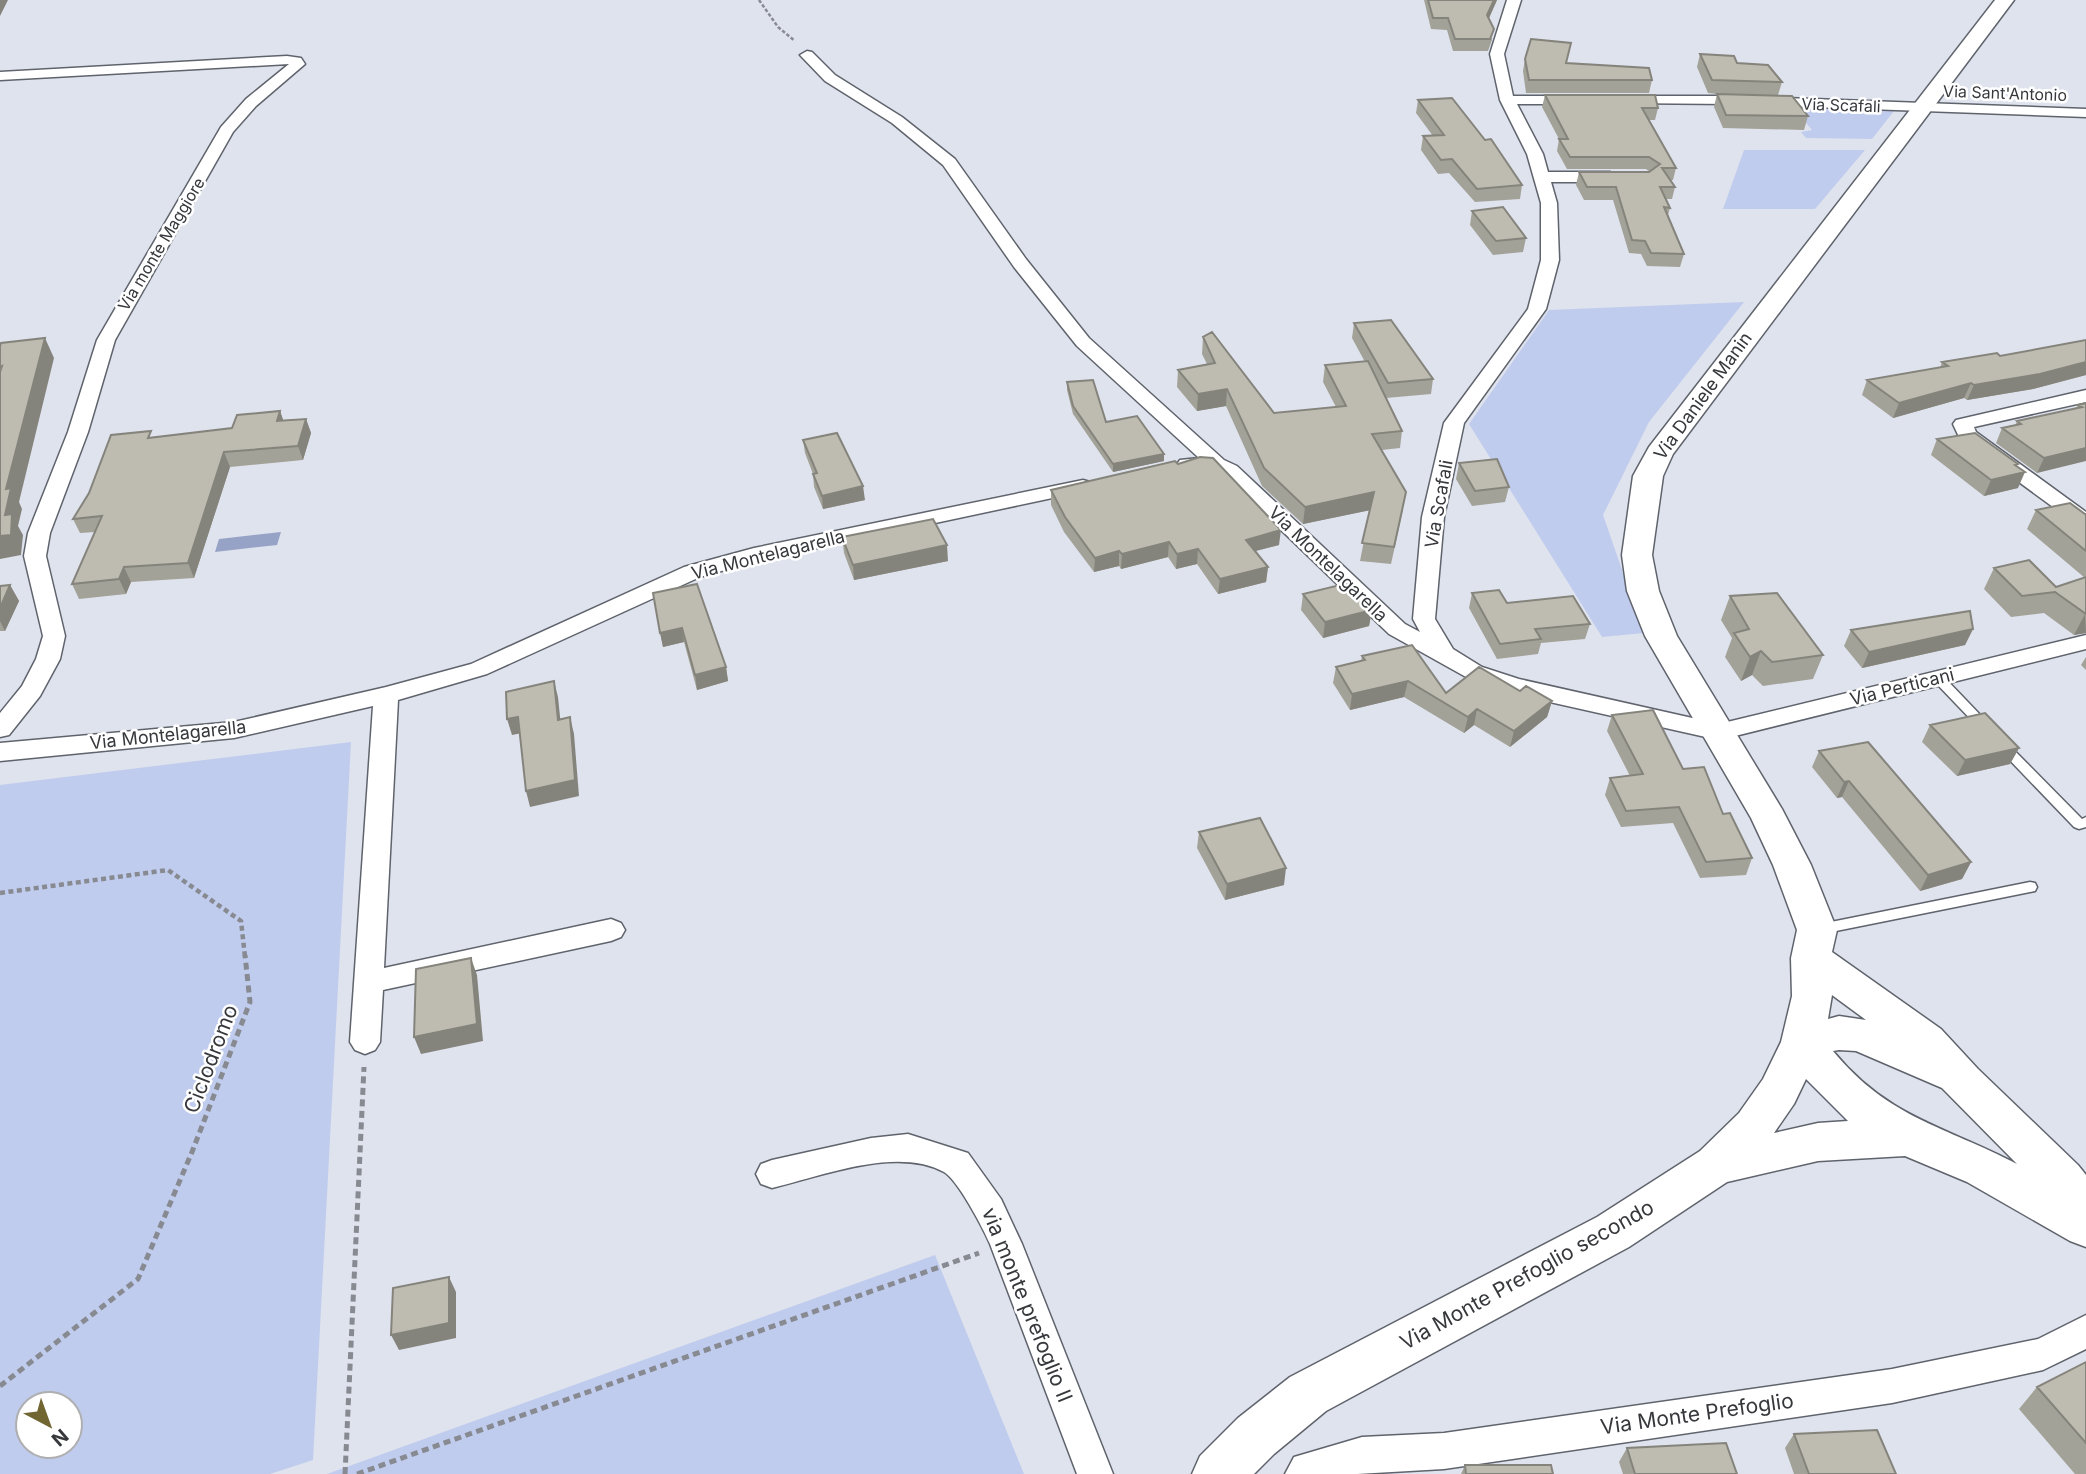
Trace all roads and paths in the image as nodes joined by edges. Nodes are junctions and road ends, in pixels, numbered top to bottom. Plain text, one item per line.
1 (759, 0) edge
2 (1514, 0) edge
3 (2005, 0) edge
4 (807, 55) joint
5 (0, 76) edge
6 (1507, 100) junction
7 (1586, 100) edge
8 (1613, 100) edge
9 (1923, 108) junction
10 (2086, 113) edge
11 (1542, 177) junction
12 (1633, 177) edge
13 (2086, 396) edge
14 (1217, 464) junction
15 (1166, 469) edge
16 (1103, 482) edge
17 (2086, 522) edge
18 (2086, 642) edge
19 (1444, 654) junction
20 (1938, 678) junction
21 (386, 695) junction
22 (0, 729) edge
23 (1719, 732) junction
24 (0, 752) edge
25 (2086, 822) edge
26 (2030, 887) dead end
27 (0, 893) edge
28 (611, 930) dead end
29 (1814, 944) junction
30 (369, 982) junction
31 (365, 1042) joint
32 (1802, 1042) junction
33 (1963, 1082) junction
34 (1907, 1137) junction
35 (1716, 1165) junction
36 (772, 1174) dead end
37 (2086, 1208) edge
38 (2086, 1227) edge
39 (1006, 1244) junction
40 (2086, 1331) edge
41 (0, 1386) edge
42 (345, 1474) edge
43 (357, 1474) edge
44 (1095, 1474) edge
45 (1218, 1474) edge
46 (1303, 1474) edge

1 - 4 path
2 - 6 street, Via Scafali
3 - 9 main road, Via Daniele Manin
4 - 14 street, Via Montelagarella
5 - 22 street, Via monte Maggiore
6 - 7 street
6 - 11 street, Via Scafali
8 - 9 street, Via Scafali
9 - 10 street, Via Sant'Antonio
9 - 23 main road, Via Daniele Manin
11 - 12 street
11 - 19 street, Via Scafali
13 - 17 street
14 - 15 street
14 - 19 street, Via Montelagarella
16 - 21 street, Via Montelagarella
18 - 20 street, Via Perticani
19 - 23 street, Via Scafali
20 - 23 street, Via Perticani
20 - 25 lane
21 - 24 street, Via Montelagarella
21 - 30 street
23 - 29 main road, Via Daniele Manin
26 - 29 lane
27 - 41 path, Ciclodromo
28 - 30 street
29 - 32 main road, Via Daniele Manin
29 - 33 main road
30 - 31 street
31 - 42 path
32 - 33 main road
32 - 34 main road
32 - 35 main road, Via Monte Prefoglio secondo
33 - 37 main road
34 - 35 main road
34 - 38 main road
35 - 45 main road, Via Monte Prefoglio secondo
36 - 39 street, via monte prefoglio II
39 - 43 path
39 - 44 street, via monte prefoglio II
40 - 46 street, Via Monte Prefoglio

